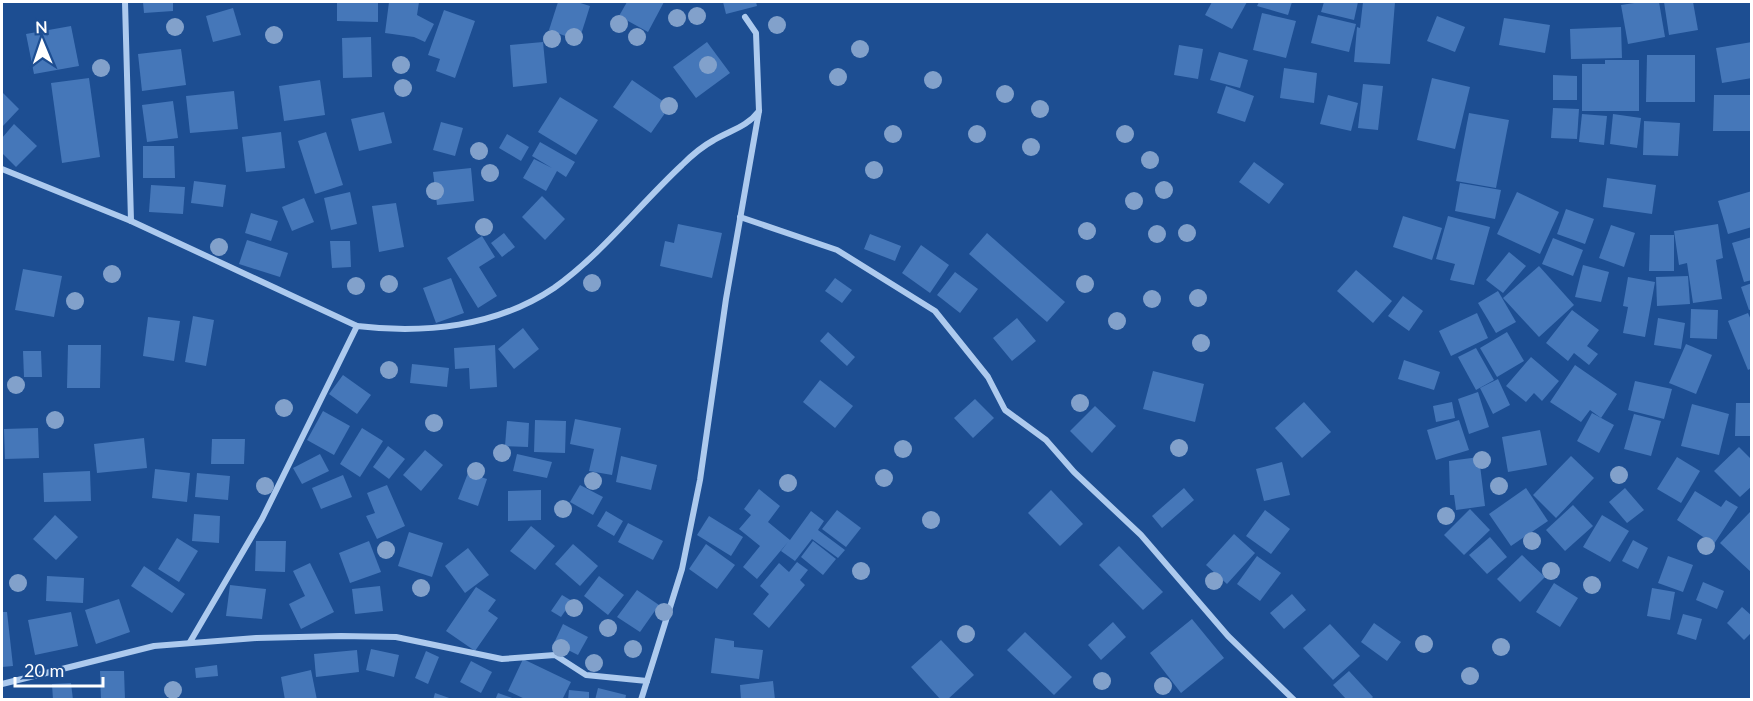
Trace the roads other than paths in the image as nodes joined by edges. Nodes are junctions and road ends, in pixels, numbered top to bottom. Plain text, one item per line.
1 (125, 2) edge
2 (745, 17) dead end
3 (759, 111) junction
4 (2, 169) edge
5 (741, 217) junction
6 (131, 221) junction
7 (357, 326) junction
8 (190, 642) junction
9 (647, 681) junction
10 (2, 684) edge
11 (641, 699) edge
12 (1294, 699) edge

1 - 6 street
2 - 3 street
3 - 5 street
3 - 7 street
4 - 6 street
5 - 9 street
5 - 12 street
6 - 7 street
7 - 8 street
8 - 9 street
8 - 10 street
9 - 11 street

